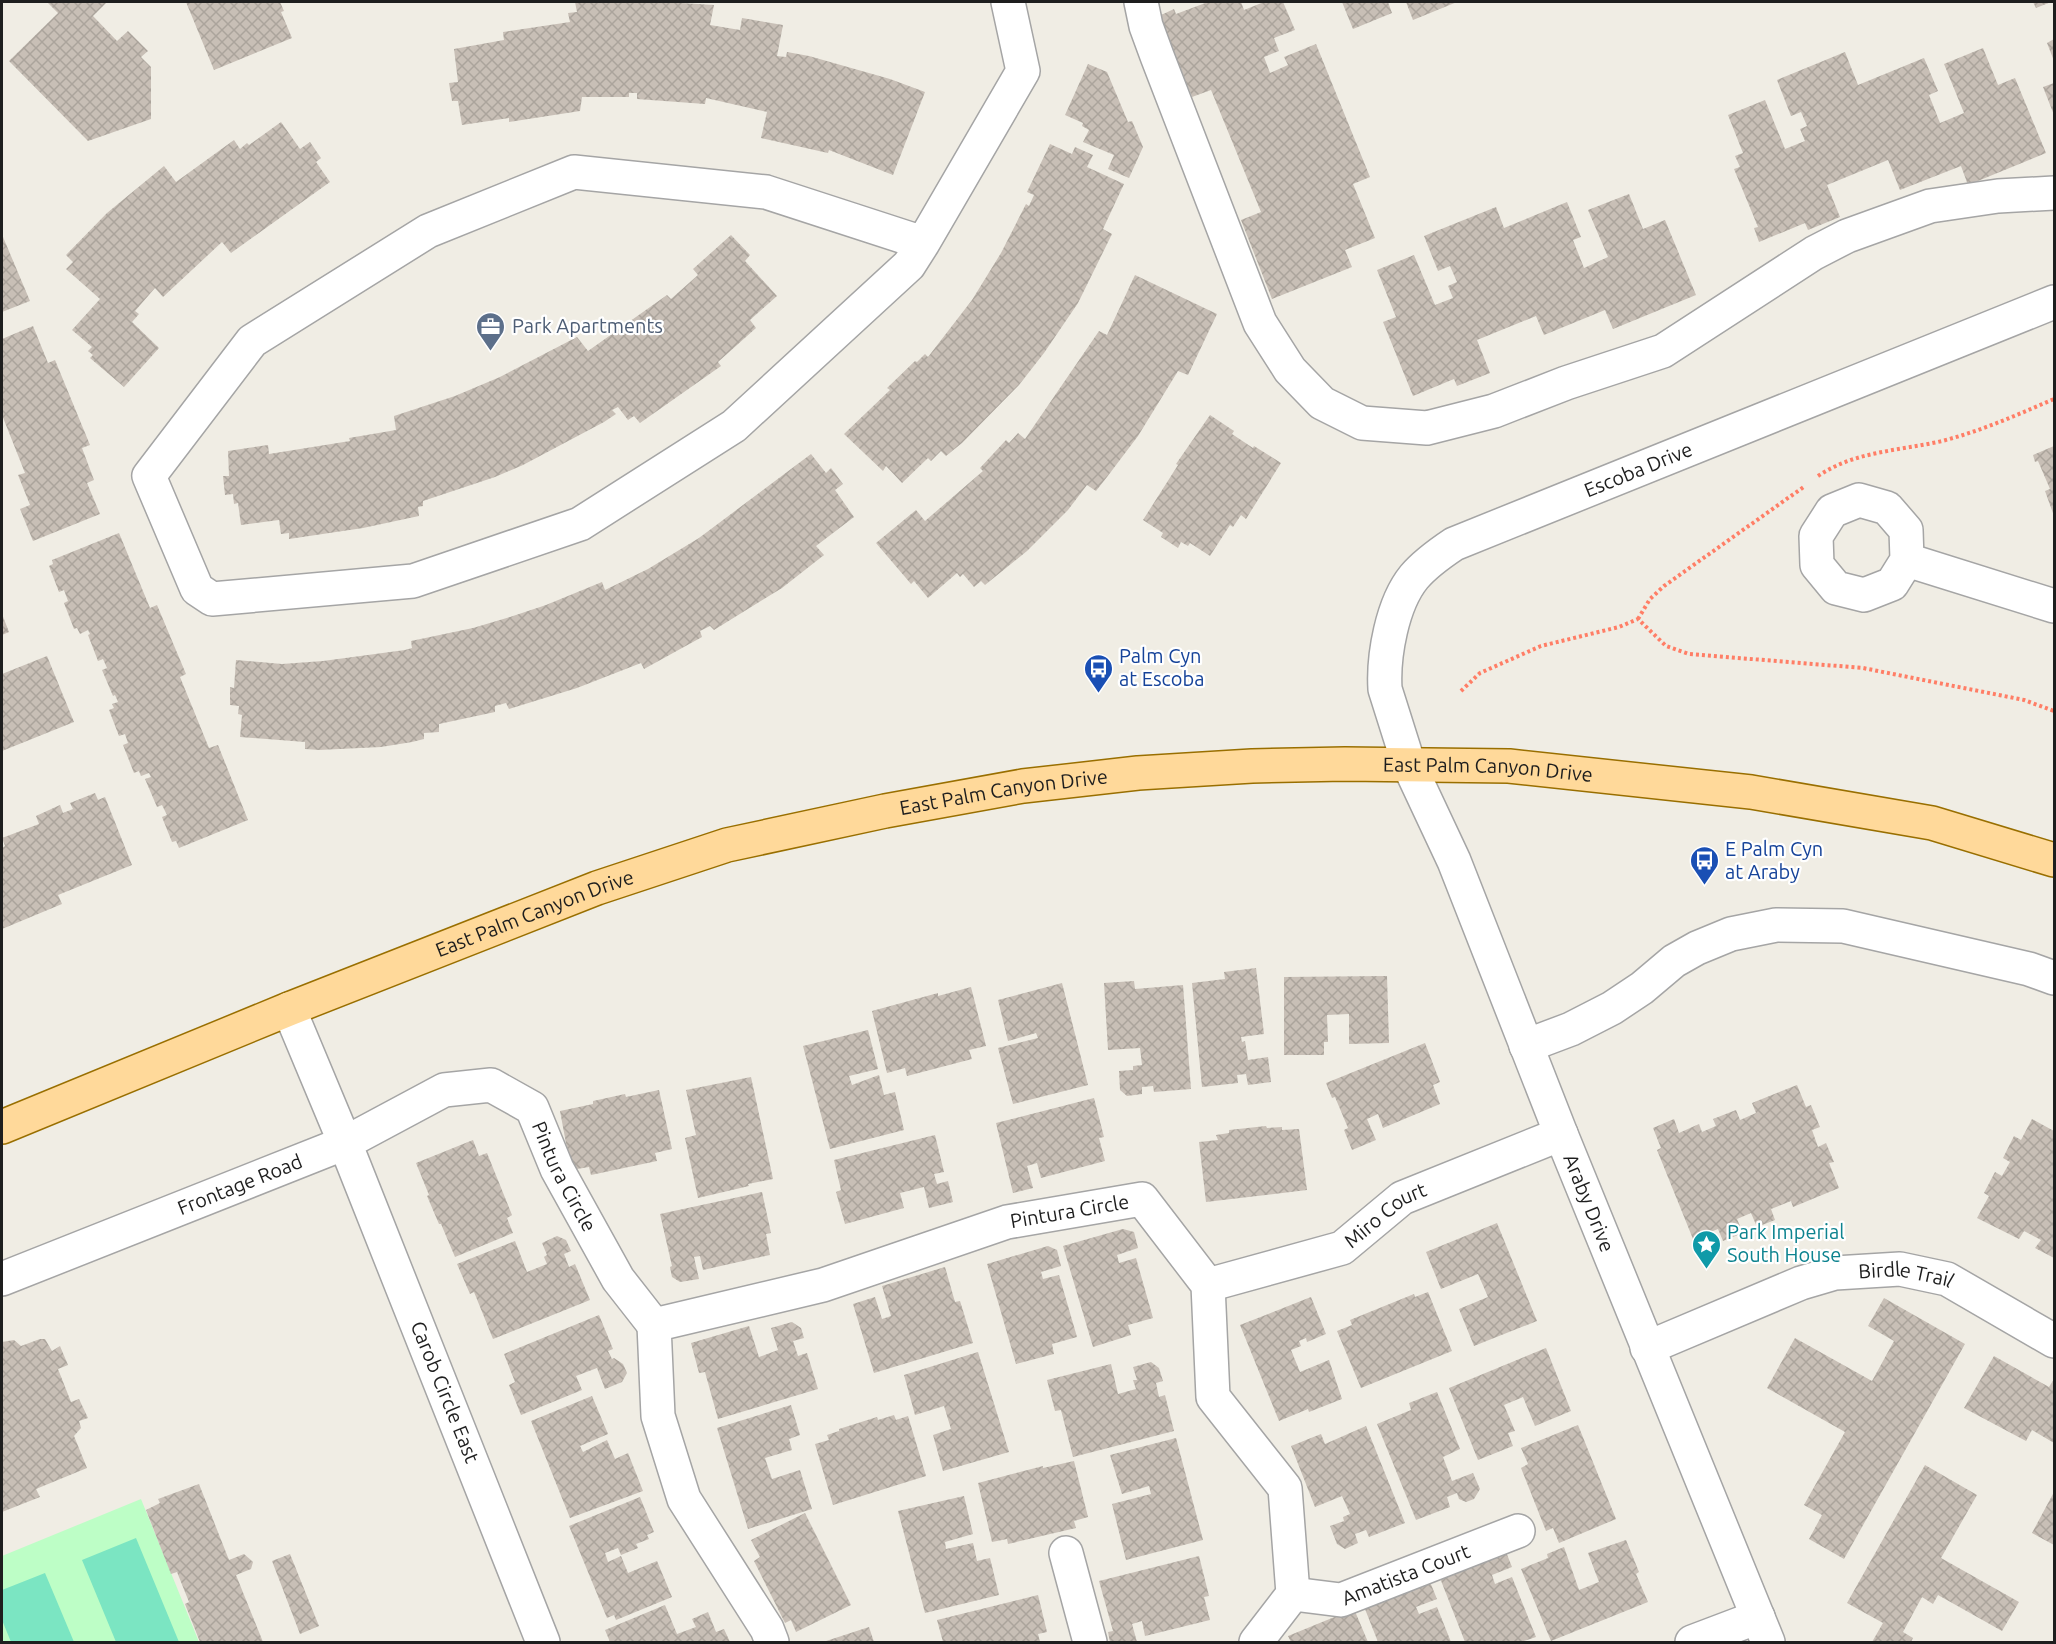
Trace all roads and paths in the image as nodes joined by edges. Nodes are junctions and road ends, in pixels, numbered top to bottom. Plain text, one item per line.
1 (1008, 2) edge
2 (1141, 2) edge
3 (2055, 193) edge
4 (923, 243) junction
5 (2055, 302) edge
6 (1907, 560) dead end
7 (2055, 606) edge
8 (1461, 691) dead end
9 (2055, 711) edge
10 (1409, 765) junction
11 (2055, 860) edge
12 (2055, 978) edge
13 (289, 1009) junction
14 (1526, 1046) junction
15 (2, 1126) edge
16 (1561, 1134) junction
17 (345, 1143) junction
18 (2, 1279) edge
19 (1208, 1285) junction
20 (654, 1325) junction
21 (2055, 1341) edge
22 (1647, 1348) junction
23 (1518, 1532) dead end
24 (1066, 1553) dead end
25 (1293, 1594) junction
26 (1763, 1630) edge
27 (543, 1642) edge
28 (772, 1642) edge
29 (1090, 1642) edge
30 (1256, 1642) edge
31 (1692, 1642) edge

1 - 4 street
2 - 3 street
4 - 4 street
5 - 10 street, Escoba Drive
6 - 7 street
8 - 9 path
10 - 11 main road, East Palm Canyon Drive
10 - 13 main road, East Palm Canyon Drive
10 - 14 street, Araby Drive
12 - 14 street
13 - 15 main road, East Palm Canyon Drive
13 - 17 street
14 - 16 street, Araby Drive
16 - 19 street, Miro Court
16 - 22 street, Araby Drive
17 - 18 street, Frontage Road
17 - 20 street, Pintura Circle
17 - 27 street, Carob Circle East
19 - 20 street, Pintura Circle
19 - 25 street
20 - 28 street
21 - 22 street, Birdle Trail
22 - 26 street, Araby Drive
23 - 25 street, Amatista Court
24 - 29 street
25 - 30 street
26 - 31 street

